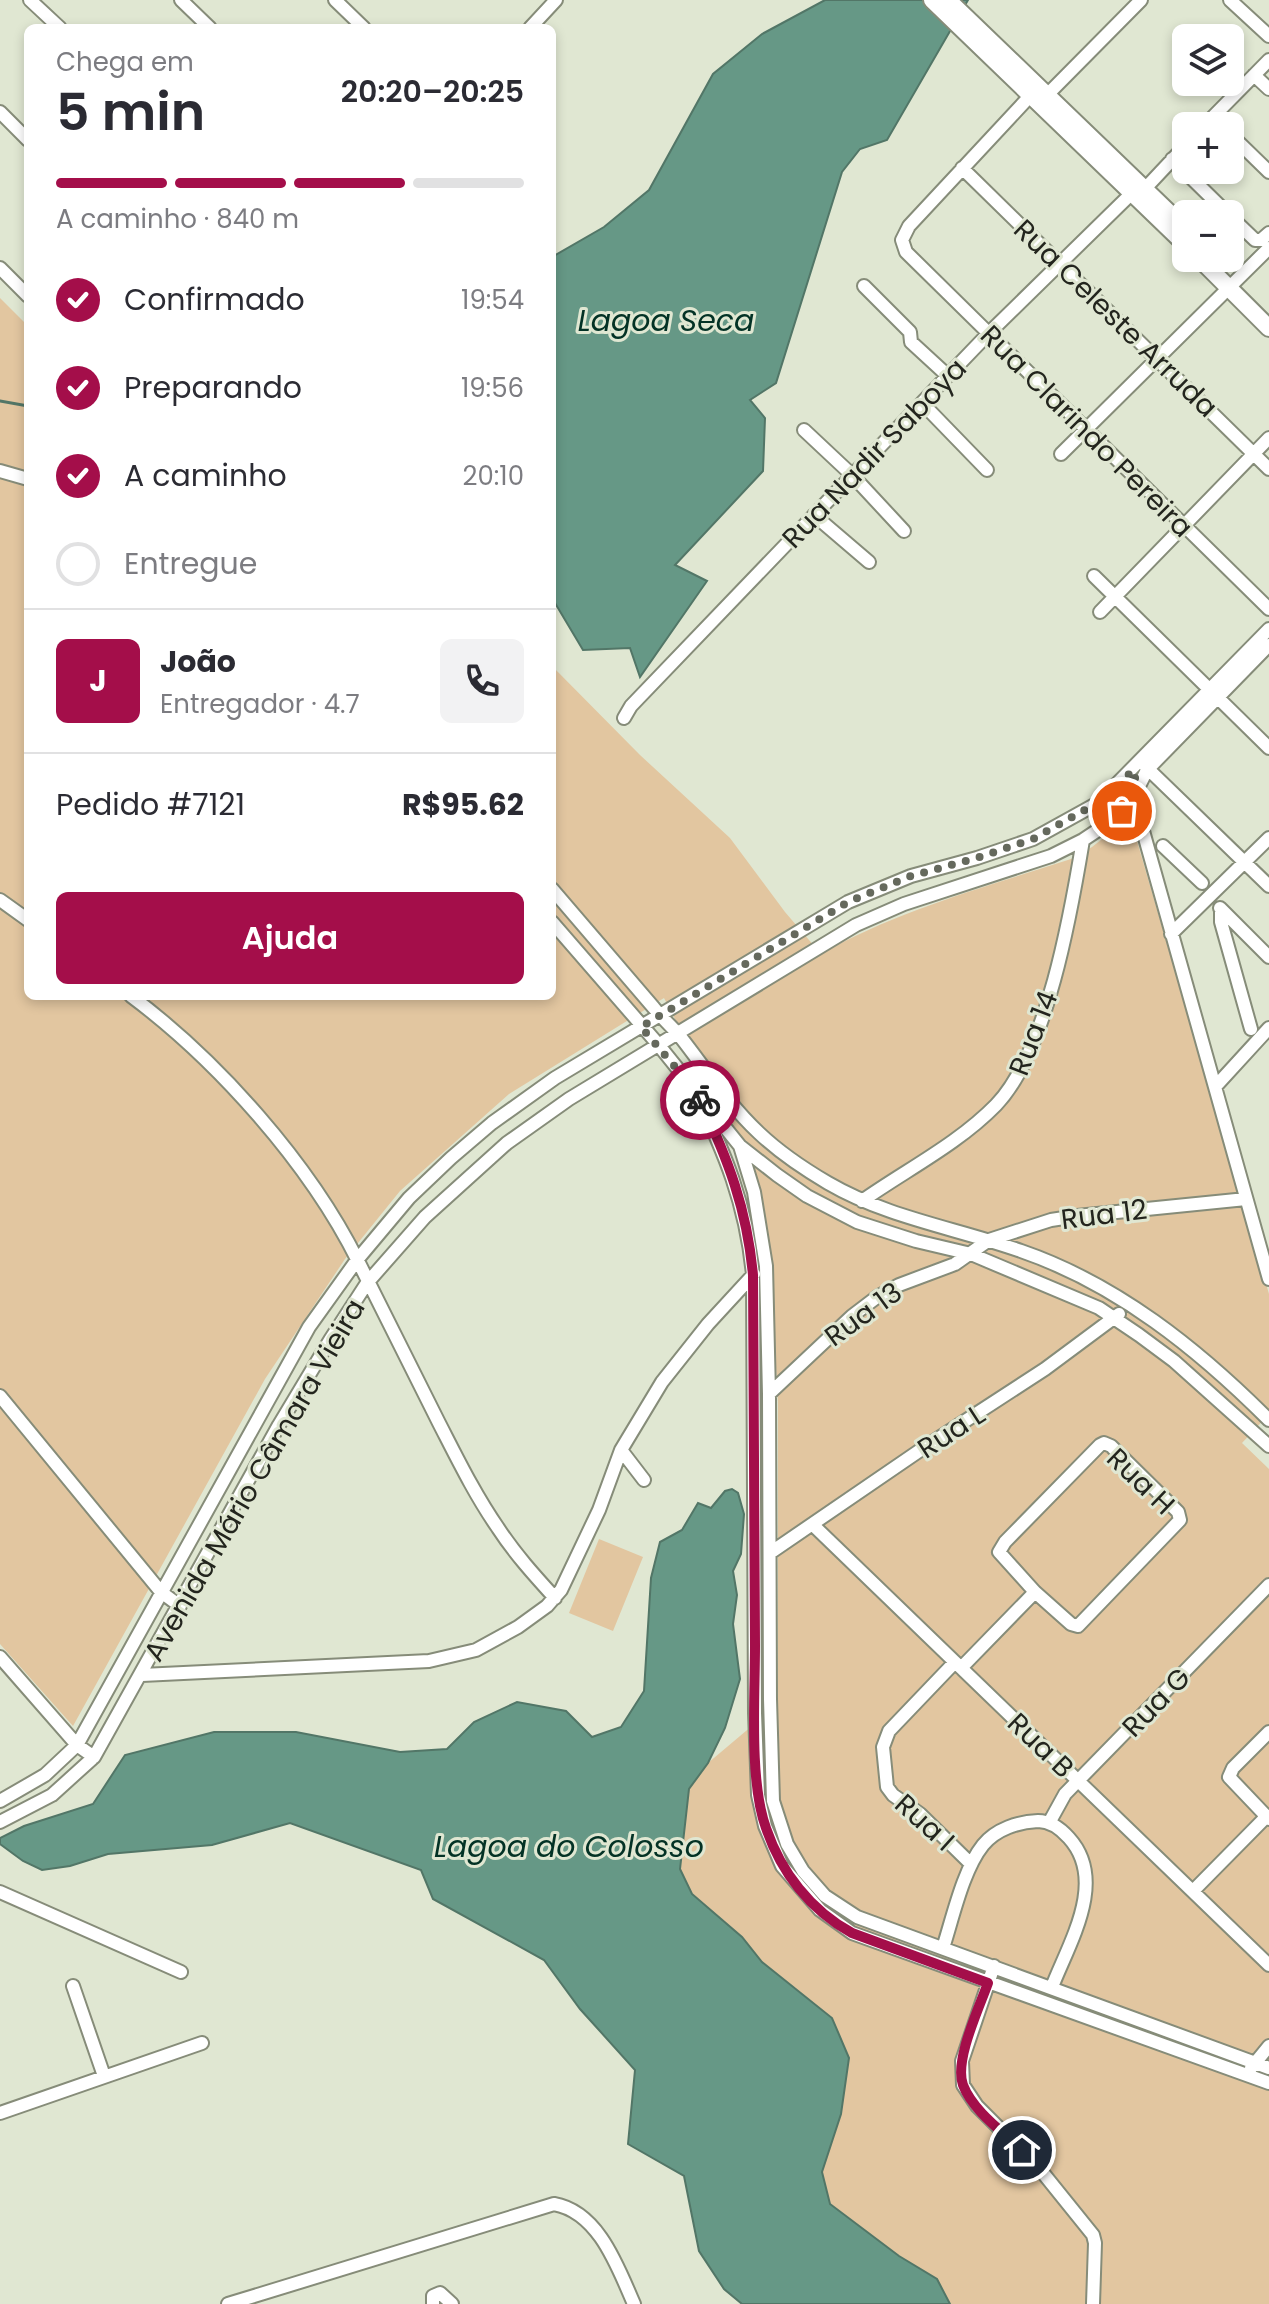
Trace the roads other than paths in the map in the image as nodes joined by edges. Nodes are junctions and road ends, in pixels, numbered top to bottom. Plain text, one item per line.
1 (30, 0) edge
2 (181, 0) edge
3 (335, 0) edge
4 (556, 0) edge
5 (932, 0) edge
6 (948, 0) edge
7 (1141, 0) edge
8 (1230, 0) edge
9 (958, 17) junction
10 (56, 24) edge
11 (206, 24) edge
12 (360, 24) edge
13 (534, 24) edge
14 (1269, 36) edge
15 (1269, 60) edge
16 (1254, 75) junction
17 (1269, 89) edge
18 (1048, 94) junction
19 (1031, 95) junction
20 (0, 112) edge
21 (1218, 112) edge
22 (24, 136) edge
23 (1244, 148) edge
24 (1172, 159) edge
25 (962, 168) junction
26 (1269, 172) edge
27 (1197, 184) edge
28 (1138, 193) junction
29 (1214, 200) edge
30 (1172, 218) edge
31 (1244, 229) edge
32 (1172, 230) edge
33 (1269, 233) edge
34 (1269, 248) edge
35 (1059, 263) junction
36 (0, 268) edge
37 (1217, 272) edge
38 (1224, 272) edge
39 (1233, 284) junction
40 (864, 286) dead end
41 (24, 292) edge
42 (1269, 314) edge
43 (1269, 328) edge
44 (989, 333) junction
45 (1157, 358) junction
46 (948, 376) junction
47 (922, 403) junction
48 (1087, 428) junction
49 (804, 430) dead end
50 (1269, 438) edge
51 (1061, 454) dead end
52 (1254, 454) junction
53 (1269, 469) edge
54 (987, 470) dead end
55 (0, 471) edge
56 (852, 475) junction
57 (24, 478) edge
58 (814, 515) junction
59 (1183, 526) junction
60 (904, 531) dead end
61 (869, 562) dead end
62 (1094, 576) dead end
63 (1114, 597) junction
64 (1269, 609) edge
65 (1100, 612) dead end
66 (1269, 629) edge
67 (1269, 645) edge
68 (1213, 694) junction
69 (624, 718) dead end
70 (1269, 748) edge
71 (1145, 765) junction
72 (1133, 770) junction
73 (1138, 789) junction
74 (1269, 838) edge
75 (1083, 840) junction
76 (1163, 846) dead end
77 (1244, 863) junction
78 (1269, 886) edge
79 (1207, 890) junction
80 (556, 894) edge
81 (0, 900) edge
82 (1221, 909) junction
83 (24, 917) edge
84 (556, 927) edge
85 (1171, 934) junction
86 (1269, 957) edge
87 (136, 1000) edge
88 (660, 1015) junction
89 (641, 1027) junction
90 (1269, 1028) edge
91 (1251, 1029) dead end
92 (677, 1032) junction
93 (657, 1043) junction
94 (1215, 1087) junction
95 (694, 1089) junction
96 (740, 1146) junction
97 (1246, 1199) junction
98 (862, 1201) junction
99 (989, 1240) junction
100 (971, 1254) junction
101 (357, 1260) junction
102 (766, 1266) junction
103 (753, 1275) junction
104 (1269, 1279) edge
105 (367, 1283) junction
106 (1130, 1305) junction
107 (1115, 1318) junction
108 (769, 1394) junction
109 (0, 1396) edge
110 (1269, 1420) edge
111 (1269, 1446) edge
112 (621, 1450) junction
113 (644, 1480) dead end
114 (813, 1525) junction
115 (770, 1553) junction
116 (1269, 1585) edge
117 (161, 1592) junction
118 (1035, 1592) junction
119 (555, 1598) junction
120 (180, 1606) junction
121 (0, 1657) edge
122 (958, 1665) junction
123 (142, 1675) junction
124 (1269, 1732) edge
125 (77, 1745) junction
126 (94, 1757) junction
127 (1079, 1781) junction
128 (0, 1801) edge
129 (1268, 1818) edge
130 (0, 1822) edge
131 (1049, 1823) junction
132 (971, 1864) junction
133 (1193, 1891) junction
134 (0, 1892) edge
135 (943, 1948) junction
136 (1269, 1965) edge
137 (994, 1966) junction
138 (181, 1972) dead end
139 (988, 1983) junction
140 (73, 1986) dead end
141 (1052, 1987) junction
142 (202, 2043) dead end
143 (1269, 2046) edge
144 (1269, 2068) edge
145 (1250, 2069) junction
146 (104, 2076) junction
147 (1269, 2083) edge
148 (0, 2113) edge
149 (228, 2304) edge
150 (433, 2304) edge
151 (452, 2304) edge
152 (634, 2304) edge
153 (1093, 2304) edge

1 - 10 street
2 - 11 street
3 - 12 street
4 - 13 street
5 - 9 main road
6 - 9 main road
7 - 18 street
8 - 14 street
9 - 18 main road
9 - 19 main road
15 - 16 street
16 - 17 street
16 - 21 street
18 - 28 main road
19 - 25 street
19 - 28 main road
20 - 22 street
23 - 26 street
24 - 28 street, Rua Nadir Saboya
25 - 35 street, Rua Celeste Arruda
25 - 44 street, Rua Clarindo Pereira
27 - 29 street
28 - 30 main road
28 - 32 main road
28 - 35 street, Rua Nadir Saboya
31 - 33 street
34 - 39 street
35 - 44 street, Rua Nadir Saboya
35 - 45 street, Rua Celeste Arruda
36 - 41 street
37 - 39 main road
38 - 39 main road
39 - 42 main road
39 - 43 main road
39 - 45 street
40 - 46 street
44 - 46 street, Rua Nadir Saboya
44 - 48 street, Rua Clarindo Pereira
45 - 48 street
45 - 52 street, Rua Celeste Arruda
46 - 47 street, Rua Nadir Saboya
47 - 54 street
47 - 56 street, Rua Nadir Saboya
48 - 51 street
48 - 59 street, Rua Clarindo Pereira
49 - 56 street
50 - 52 street
52 - 53 street, Rua Celeste Arruda
52 - 59 street
55 - 57 street
56 - 58 street, Rua Nadir Saboya
56 - 60 street
58 - 61 street
58 - 69 street, Rua Nadir Saboya
59 - 63 street
59 - 64 street, Rua Clarindo Pereira
62 - 63 street
63 - 65 street
63 - 68 street
66 - 68 street
67 - 68 street
68 - 70 street
68 - 71 street, Avenida Mário Câmara Vieira
71 - 72 street, Avenida Mário Câmara Vieira
71 - 73 street, Avenida Mário Câmara Vieira
71 - 77 street
72 - 73 street
72 - 88 street, Avenida Mário Câmara Vieira
73 - 75 street, Avenida Mário Câmara Vieira
73 - 85 street
74 - 77 street
75 - 92 street, Avenida Mário Câmara Vieira
75 - 98 street, Rua 14
76 - 79 street
77 - 78 street
77 - 79 street
79 - 82 street
79 - 85 street
80 - 88 street
81 - 83 street
82 - 86 street
82 - 91 street
84 - 89 street
85 - 94 street
87 - 101 street
88 - 89 street, Avenida Mário Câmara Vieira
88 - 92 street
89 - 93 street
89 - 101 street, Avenida Mário Câmara Vieira
90 - 94 street
92 - 93 street, Avenida Mário Câmara Vieira
92 - 98 street
93 - 95 street
93 - 105 street, Avenida Mário Câmara Vieira
94 - 97 street
95 - 96 street
95 - 103 street
96 - 100 street
96 - 102 street
97 - 99 street, Rua 12
97 - 104 street
98 - 99 street
99 - 100 street, Rua 12
99 - 106 street
100 - 107 street
100 - 108 street, Rua 13
101 - 105 street
101 - 117 street, Avenida Mário Câmara Vieira
102 - 103 street
102 - 108 street
103 - 112 street
103 - 139 street
105 - 119 street
105 - 120 street, Avenida Mário Câmara Vieira
106 - 107 street, Rua L
106 - 110 street
107 - 111 street
107 - 114 street, Rua L
108 - 115 street
109 - 117 street
112 - 113 street
112 - 119 street
114 - 115 street, Rua L
114 - 122 street, Rua B
115 - 135 street
116 - 127 street, Rua G
117 - 120 street
117 - 125 street, Avenida Mário Câmara Vieira
118 - 118 street, Rua H
118 - 122 street
119 - 123 street
120 - 123 street, Avenida Mário Câmara Vieira
121 - 125 street
122 - 127 street, Rua B
122 - 132 street, Rua I
123 - 126 street, Avenida Mário Câmara Vieira
124 - 129 street
125 - 126 street
125 - 128 street, Avenida Mário Câmara Vieira
126 - 130 street, Avenida Mário Câmara Vieira
127 - 131 street, Rua G
127 - 133 street, Rua B
129 - 133 street
131 - 132 street
131 - 141 street
132 - 135 street
133 - 136 street, Rua B
134 - 138 street
135 - 137 street
137 - 139 street
137 - 141 street
139 - 145 street
139 - 153 street
140 - 146 street
141 - 145 street
142 - 146 street
143 - 145 street
144 - 145 street
145 - 147 street
146 - 148 street
149 - 152 street
150 - 151 street

